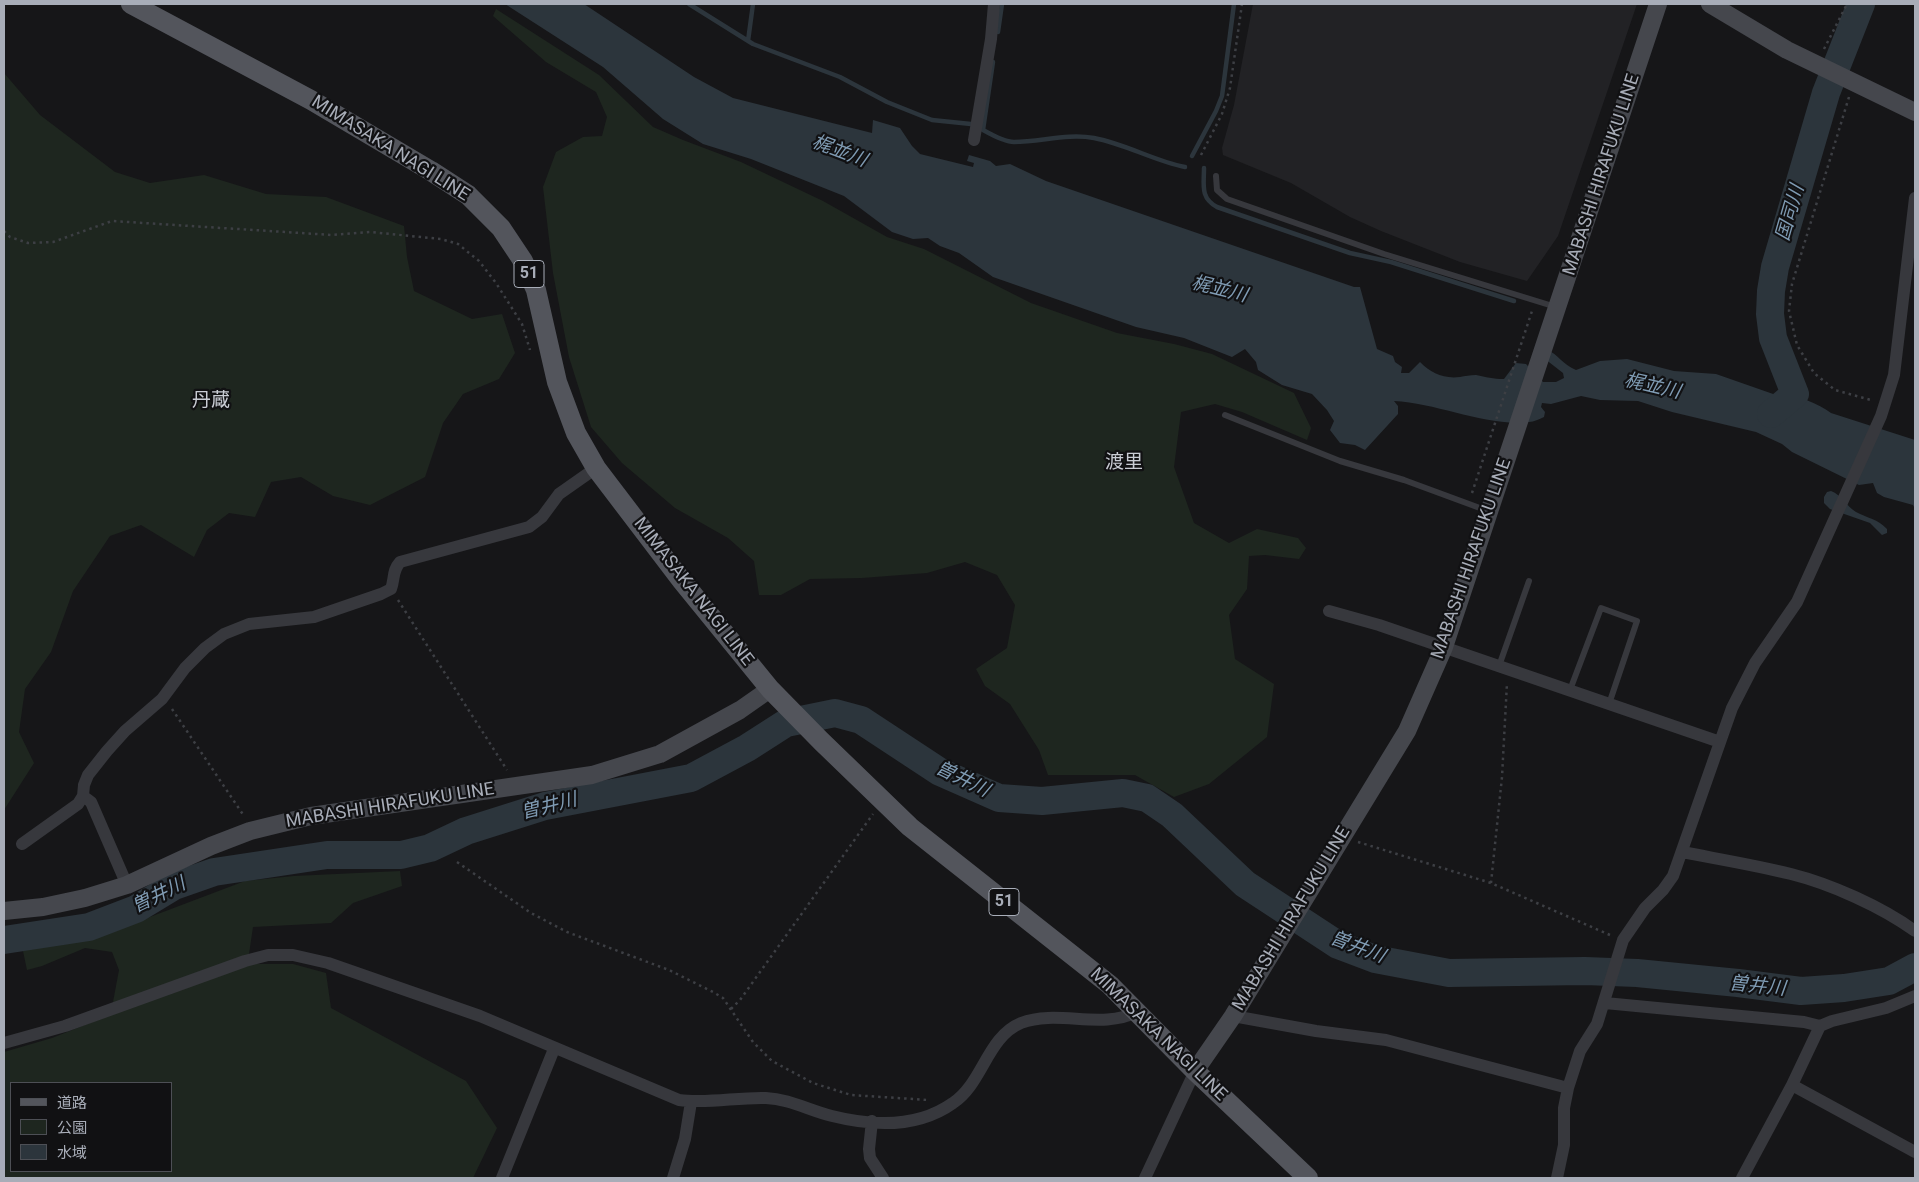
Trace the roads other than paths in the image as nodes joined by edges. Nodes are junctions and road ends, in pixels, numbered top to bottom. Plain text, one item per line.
1 (132, 4) edge
2 (994, 4) edge
3 (1658, 4) edge
4 (1710, 4) edge
5 (1915, 112) edge
6 (974, 140) dead end
7 (1216, 176) dead end
8 (1915, 198) edge
9 (1557, 310) junction
10 (1225, 415) dead end
11 (596, 468) junction
12 (1490, 508) junction
13 (1529, 581) dead end
14 (1329, 611) dead end
15 (1444, 647) junction
16 (1504, 668) junction
17 (770, 689) junction
18 (1570, 690) junction
19 (1609, 704) junction
20 (1720, 742) junction
21 (83, 796) junction
22 (22, 844) dead end
23 (1682, 852) junction
24 (127, 884) junction
25 (4, 911) edge
26 (1915, 931) edge
27 (1915, 996) edge
28 (1606, 998) junction
29 (1137, 1012) junction
30 (1233, 1016) junction
31 (1820, 1026) junction
32 (4, 1043) edge
33 (554, 1049) junction
34 (1195, 1071) junction
35 (1792, 1085) junction
36 (1568, 1088) junction
37 (691, 1102) junction
38 (872, 1121) junction
39 (1915, 1152) edge
40 (502, 1178) edge
41 (673, 1178) edge
42 (883, 1178) edge
43 (1145, 1178) edge
44 (1308, 1178) edge
45 (1557, 1178) edge
46 (1742, 1178) edge

1 - 11 main road, MIMASAKA NAGI LINE / 51
2 - 6 street
3 - 9 main road, MABASHI HIRAFUKU LINE
4 - 5 main road
7 - 9 lane
8 - 20 street
9 - 12 main road, MABASHI HIRAFUKU LINE
10 - 12 lane
11 - 17 main road, MIMASAKA NAGI LINE / 51
11 - 21 street
12 - 15 main road, MABASHI HIRAFUKU LINE
13 - 16 lane
14 - 15 street
15 - 16 street
15 - 30 main road, MABASHI HIRAFUKU LINE
16 - 18 street
17 - 24 main road, MABASHI HIRAFUKU LINE
17 - 29 main road, MIMASAKA NAGI LINE / 51
18 - 19 street
18 - 19 lane
19 - 20 street
20 - 23 street
21 - 22 street
21 - 24 street
23 - 26 street
23 - 28 street
24 - 25 main road, MABASHI HIRAFUKU LINE
27 - 31 street
28 - 31 street
28 - 36 street
29 - 34 main road, MIMASAKA NAGI LINE / 51
29 - 38 street
30 - 34 main road, MABASHI HIRAFUKU LINE
30 - 36 street
31 - 35 street
32 - 33 street
33 - 37 street
33 - 40 street
34 - 43 street
34 - 44 main road, MIMASAKA NAGI LINE / 51
35 - 39 street
35 - 46 street
36 - 45 street
37 - 38 street
37 - 41 street
38 - 42 street

